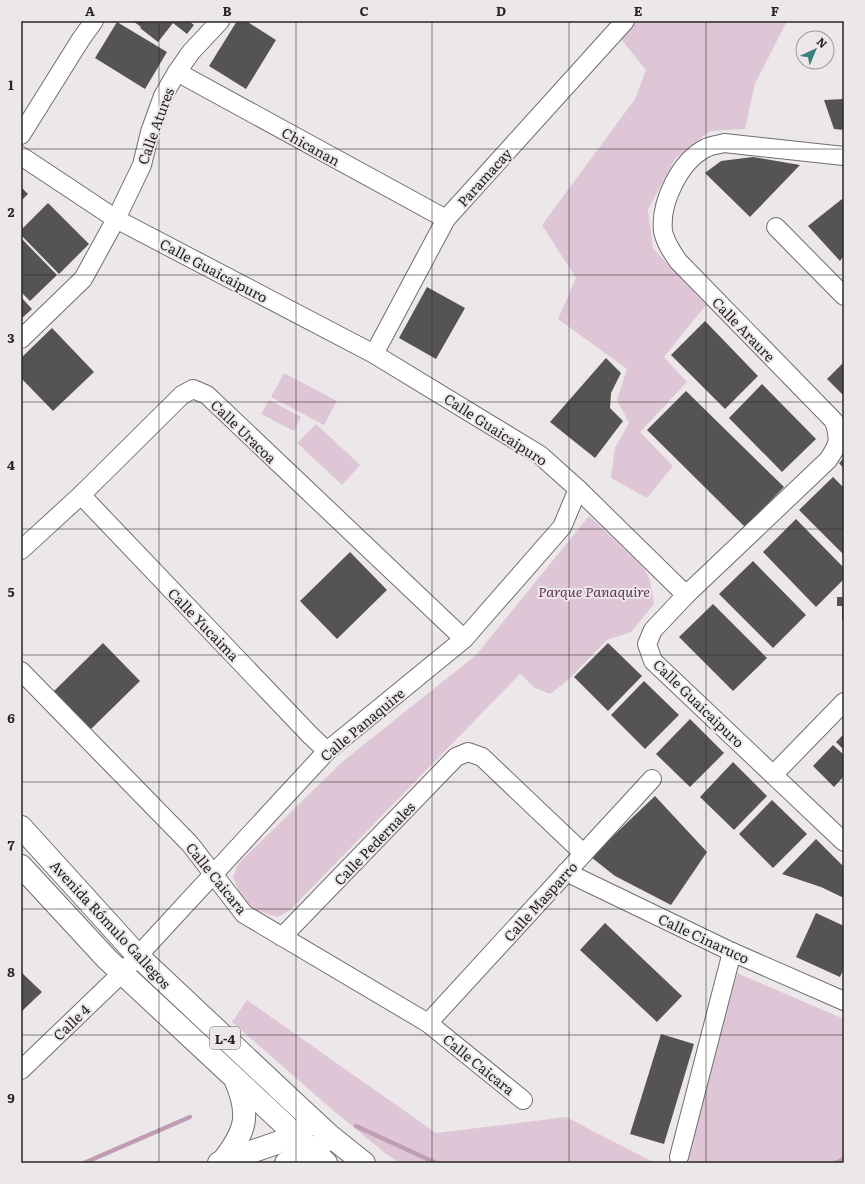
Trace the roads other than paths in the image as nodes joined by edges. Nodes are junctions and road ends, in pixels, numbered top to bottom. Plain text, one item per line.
1 (94, 21) edge
2 (220, 21) edge
3 (625, 21) edge
4 (177, 72) junction
5 (21, 135) edge
6 (21, 156) edge
7 (844, 156) edge
8 (116, 219) junction
9 (446, 219) junction
10 (776, 227) dead end
11 (844, 296) edge
12 (21, 338) edge
13 (374, 354) junction
14 (578, 489) junction
15 (81, 495) junction
16 (21, 550) edge
17 (686, 595) junction
18 (464, 639) junction
19 (21, 671) edge
20 (844, 702) edge
21 (327, 751) junction
22 (774, 775) junction
23 (652, 779) dead end
24 (21, 827) edge
25 (844, 842) edge
26 (583, 853) junction
27 (21, 866) edge
28 (566, 872) junction
29 (213, 874) junction
30 (282, 937) junction
31 (732, 952) junction
32 (138, 956) junction
33 (122, 973) junction
34 (844, 1001) edge
35 (428, 1023) junction
36 (21, 1070) edge
37 (234, 1078) junction
38 (523, 1100) dead end
39 (312, 1119) junction
40 (329, 1135) junction
41 (297, 1136) junction
42 (679, 1157) dead end
43 (320, 1158) edge
44 (220, 1162) edge
45 (286, 1163) edge
46 (364, 1163) edge

1 - 5 street
2 - 4 street, Calle Atures
3 - 9 street, Paramacay
4 - 8 street, Calle Atures
4 - 9 street, Chicanan
6 - 8 street, Calle Guaicaipuro
7 - 17 street, Calle Araure
8 - 12 street, Calle Atures
8 - 13 street, Calle Guaicaipuro
9 - 13 street, Paramacay
10 - 11 street
13 - 14 street, Calle Guaicaipuro
14 - 17 street, Calle Guaicaipuro
14 - 18 street, Calle Panaquire
15 - 16 street, Calle Uracoa
15 - 18 street, Calle Uracoa
15 - 21 street, Calle Yucaima
17 - 22 street, Calle Guaicaipuro
18 - 21 street, Calle Panaquire
19 - 29 street, Calle Caicara
20 - 22 street
21 - 29 street, Calle Panaquire
22 - 25 street, Calle Guaicaipuro
23 - 26 street, Calle Masparro
24 - 32 main road, Avenida Rómulo Gallegos / L-4
26 - 28 street, Calle Masparro
26 - 30 street, Calle Pedernales
27 - 33 main road, Avenida Rómulo Gallegos / L-4
28 - 31 street, Calle Cinaruco
28 - 35 street, Calle Masparro
29 - 30 street, Calle Caicara
29 - 32 street, Calle Panaquire
30 - 35 street, Calle Caicara
31 - 34 street, Calle Cinaruco
31 - 42 street
32 - 33 street, Calle 4
32 - 39 main road, Avenida Rómulo Gallegos / L-4
33 - 36 street, Calle 4
33 - 37 main road, Avenida Rómulo Gallegos / L-4
35 - 38 street, Calle Caicara
37 - 41 main road, Avenida Rómulo Gallegos / L-4
37 - 44 main road
39 - 40 main road, Avenida Rómulo Gallegos / L-4
39 - 41 main road
40 - 43 main road
40 - 46 main road, Avenida Rómulo Gallegos / L-4
41 - 43 main road, Avenida Rómulo Gallegos / L-4
41 - 44 main road
43 - 45 main road

